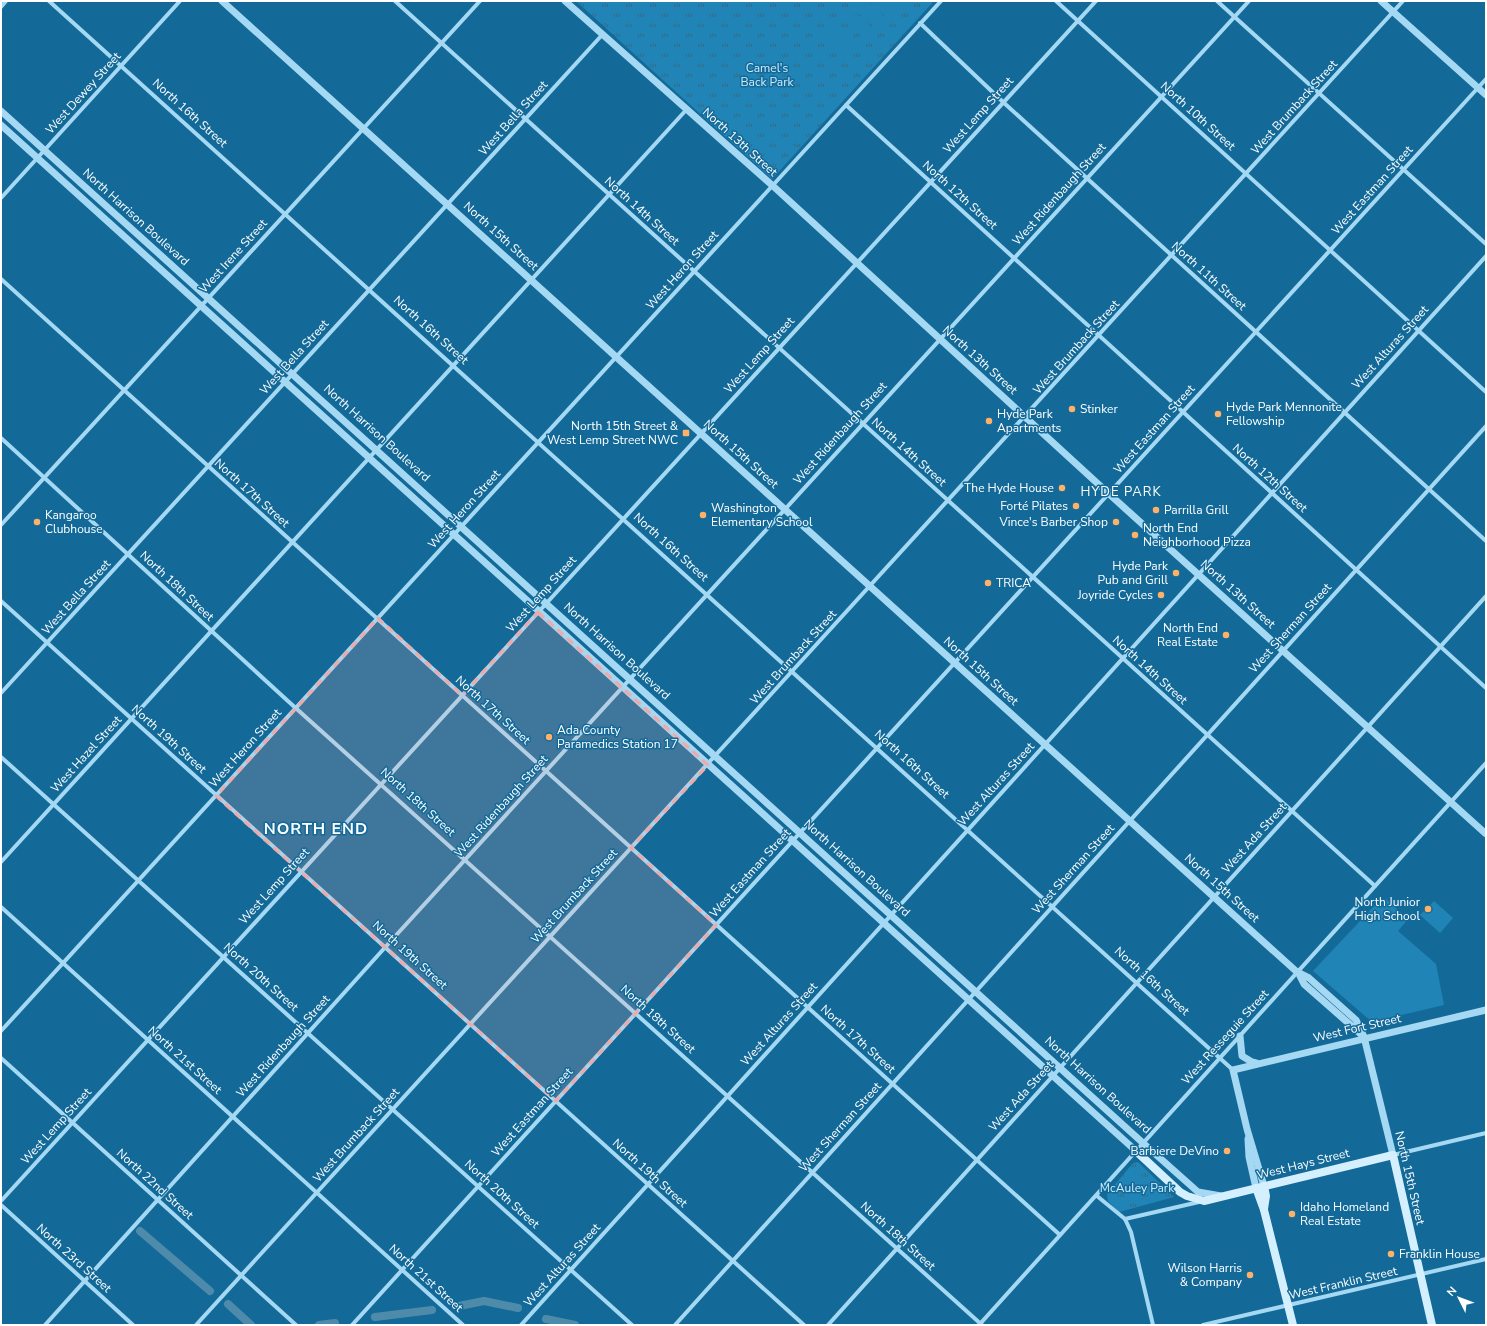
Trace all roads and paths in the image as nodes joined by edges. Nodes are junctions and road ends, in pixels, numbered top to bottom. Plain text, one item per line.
1 (6, 1) edge
2 (49, 1) edge
3 (180, 1) edge
4 (222, 1) edge
5 (395, 1) edge
6 (480, 1) edge
7 (565, 1) edge
8 (941, 1) edge
9 (1056, 1) edge
10 (1096, 1) edge
11 (1217, 1) edge
12 (1249, 1) edge
13 (1381, 1) edge
14 (1404, 1) edge
15 (1, 6) edge
16 (1393, 12) junction
17 (1235, 17) junction
18 (1078, 21) junction
19 (920, 23) junction
20 (602, 35) junction
21 (441, 43) junction
22 (121, 66) junction
23 (1486, 79) edge
24 (1478, 88) junction
25 (1320, 94) junction
26 (1486, 95) edge
27 (1162, 97) junction
28 (1003, 102) junction
29 (846, 105) junction
30 (687, 109) junction
31 (1, 111) edge
32 (525, 119) junction
33 (1, 125) edge
34 (364, 128) junction
35 (44, 150) junction
36 (37, 158) junction
37 (1404, 170) junction
38 (1246, 174) junction
39 (1088, 178) junction
40 (930, 182) junction
41 (772, 186) junction
42 (609, 195) junction
43 (1, 198) edge
44 (448, 204) junction
45 (285, 214) junction
46 (1486, 244) edge
47 (1330, 250) junction
48 (1172, 256) junction
49 (1486, 256) edge
50 (1014, 258) junction
51 (857, 263) junction
52 (694, 271) junction
53 (1, 279) edge
54 (532, 280) junction
55 (369, 290) junction
56 (208, 298) junction
57 (201, 306) junction
58 (1418, 330) junction
59 (1256, 332) junction
60 (1099, 336) junction
61 (940, 338) junction
62 (779, 348) junction
63 (617, 356) junction
64 (453, 366) junction
65 (293, 374) junction
66 (286, 382) junction
67 (124, 390) junction
68 (1486, 392) edge
69 (1183, 412) junction
70 (1344, 412) junction
71 (1026, 417) junction
72 (863, 424) junction
73 (1486, 426) edge
74 (701, 433) junction
75 (1, 438) edge
76 (538, 443) junction
77 (377, 450) junction
78 (369, 458) junction
79 (208, 466) junction
80 (44, 478) junction
81 (1429, 490) junction
82 (1108, 493) junction
83 (1272, 493) junction
84 (948, 501) junction
85 (785, 509) junction
86 (623, 519) junction
87 (1, 525) edge
88 (461, 527) junction
89 (454, 534) junction
90 (1486, 541) edge
91 (292, 542) junction
92 (128, 554) junction
93 (1356, 570) junction
94 (1199, 573) junction
95 (1033, 577) junction
96 (870, 587) junction
97 (707, 595) junction
98 (1486, 596) edge
99 (1, 601) edge
100 (546, 603) junction
101 (538, 612) junction
102 (378, 618) junction
103 (211, 631) junction
104 (47, 642) junction
105 (1440, 646) junction
106 (1284, 650) junction
107 (1122, 658) junction
108 (955, 663) junction
109 (792, 672) junction
110 (630, 679) junction
111 (623, 687) junction
112 (1486, 688) edge
113 (1, 693) edge
114 (462, 695) junction
115 (296, 708) junction
116 (132, 718) junction
117 (1368, 726) junction
118 (1207, 735) junction
119 (1045, 744) junction
120 (876, 749) junction
121 (715, 756) junction
122 (1, 757) edge
123 (1486, 763) edge
124 (708, 765) junction
125 (546, 771) junction
126 (382, 783) junction
127 (216, 796) junction
128 (1451, 802) junction
129 (53, 804) junction
130 (1292, 811) junction
131 (1129, 821) junction
132 (967, 830) junction
133 (800, 833) junction
134 (1486, 834) edge
135 (792, 841) junction
136 (631, 848) junction
137 (466, 859) junction
138 (1, 862) edge
139 (302, 871) junction
140 (138, 881) junction
141 (1375, 886) junction
142 (1214, 897) junction
143 (1, 907) edge
144 (1052, 907) junction
145 (891, 915) junction
146 (884, 923) junction
147 (716, 925) junction
148 (551, 936) junction
149 (386, 947) junction
150 (223, 957) junction
151 (63, 963) junction
152 (1298, 972) junction
153 (1136, 983) junction
154 (976, 991) junction
155 (968, 999) junction
156 (807, 1008) junction
157 (1486, 1010) edge
158 (636, 1013) junction
159 (470, 1024) junction
160 (1, 1031) edge
161 (308, 1033) junction
162 (1240, 1036) junction
163 (1364, 1038) junction
164 (148, 1040) junction
165 (1, 1058) edge
166 (1220, 1058) junction
167 (1258, 1063) junction
168 (1060, 1067) junction
169 (1233, 1070) junction
170 (1052, 1075) junction
171 (892, 1084) junction
172 (728, 1096) junction
173 (556, 1101) junction
174 (392, 1109) junction
175 (233, 1117) junction
176 (72, 1122) junction
177 (1486, 1133) edge
178 (1143, 1143) junction
179 (1136, 1151) junction
180 (1394, 1155) junction
181 (977, 1160) junction
182 (812, 1172) junction
183 (648, 1184) junction
184 (478, 1186) junction
185 (1260, 1187) junction
186 (316, 1193) junction
187 (1097, 1196) junction
188 (1223, 1196) junction
189 (158, 1200) junction
190 (1204, 1200) junction
191 (1, 1201) edge
192 (1, 1205) edge
193 (1125, 1219) junction
194 (1060, 1236) junction
195 (897, 1248) junction
196 (1486, 1259) edge
197 (733, 1261) junction
198 (402, 1270) junction
199 (571, 1270) junction
200 (241, 1275) junction
201 (1420, 1276) junction
202 (85, 1281) junction
203 (1288, 1305) junction
204 (45, 1325) edge
205 (133, 1325) edge
206 (196, 1325) edge
207 (296, 1325) edge
208 (352, 1325) edge
209 (463, 1325) edge
210 (521, 1325) edge
211 (632, 1325) edge
212 (675, 1325) edge
213 (804, 1325) edge
214 (828, 1325) edge
215 (980, 1325) edge
216 (1153, 1325) edge
217 (1203, 1325) edge
218 (1293, 1325) edge
219 (1432, 1325) edge

1 - 15 street
2 - 22 street, North 16th Street
3 - 22 street, West Dewey Street
4 - 34 street, North 15th Street
5 - 21 street, North 14th Street
6 - 21 street, West Irene Street
7 - 20 street, North 13th Street
8 - 19 street, West Heron Street
9 - 18 street, North 10th Street
10 - 18 street, West Lemp Street
11 - 17 street
12 - 17 street, West Ridenbaugh Street
13 - 16 street
14 - 16 street, West Brumback Street
16 - 24 street
16 - 25 street, West Brumback Street
17 - 25 street
17 - 27 street, West Ridenbaugh Street
18 - 27 street, North 10th Street
18 - 28 street, West Lemp Street
19 - 28 street, North 11th Street
19 - 29 street, West Heron Street
20 - 30 street, North 13th Street
20 - 32 street, West Bella Street
21 - 32 street, North 14th Street
21 - 34 street, West Irene Street
22 - 35 street, West Dewey Street
22 - 45 street, North 16th Street
23 - 24 street, West Eastman Street
24 - 26 street
24 - 37 street, West Eastman Street
25 - 37 street
25 - 38 street, West Brumback Street
27 - 38 street, North 10th Street
27 - 39 street, West Ridenbaugh Street
28 - 39 street, North 11th Street
28 - 40 street, West Lemp Street
29 - 40 street, North 12th Street
29 - 41 street, West Heron Street
30 - 41 street, North 13th Street
30 - 42 street, West Hazel Street
31 - 35 street, North Harrison Boulevard
32 - 42 street, North 14th Street
32 - 44 street, West Bella Street
33 - 36 street, North Harrison Boulevard
34 - 44 street, North 15th Street
34 - 45 street, West Irene Street
35 - 36 street, West Dewey Street
35 - 56 street, North Harrison Boulevard
36 - 43 street, West Dewey Street
36 - 57 street, North Harrison Boulevard
37 - 46 street
37 - 47 street, West Eastman Street
38 - 47 street, North 10th Street
38 - 48 street, West Brumback Street
39 - 48 street, North 11th Street
39 - 50 street, West Ridenbaugh Street
40 - 50 street, North 12th Street
40 - 51 street, West Lemp Street
41 - 51 street, North 13th Street
41 - 52 street, West Heron Street
42 - 52 street, North 14th Street
42 - 54 street, West Hazel Street
44 - 54 street, North 15th Street
44 - 55 street, West Bella Street
45 - 55 street, North 16th Street
45 - 56 street, West Irene Street
47 - 58 street, North 10th Street
47 - 59 street, West Eastman Street
48 - 59 street, North 11th Street
48 - 60 street, West Brumback Street
49 - 58 street, West Alturas Street
50 - 60 street, North 12th Street
50 - 61 street, West Ridenbaugh Street
51 - 61 street, North 13th Street
51 - 62 street, West Lemp Street
52 - 62 street, North 14th Street
52 - 63 street, West Heron Street
53 - 67 street, North 17th Street
54 - 63 street, North 15th Street
54 - 64 street, West Hazel Street
55 - 64 street, North 16th Street
55 - 65 street, West Bella Street
56 - 57 street, West Irene Street
56 - 65 street, North Harrison Boulevard
57 - 66 street, North Harrison Boulevard
57 - 67 street, West Irene Street
58 - 68 street, North 10th Street
58 - 70 street, West Alturas Street
59 - 69 street, West Eastman Street
59 - 70 street, North 11th Street
60 - 69 street, North 12th Street
60 - 71 street, West Brumback Street
61 - 71 street, North 13th Street
61 - 72 street, West Ridenbaugh Street
62 - 72 street, North 14th Street
62 - 74 street, West Lemp Street
63 - 74 street, North 15th Street
63 - 76 street, West Heron Street
64 - 76 street, North 16th Street
64 - 77 street, West Hazel Street
65 - 66 street, West Bella Street
65 - 77 street, North Harrison Boulevard
66 - 78 street, North Harrison Boulevard
66 - 79 street, West Bella Street
67 - 79 street, North 17th Street
67 - 80 street, West Irene Street
69 - 82 street, West Eastman Street
69 - 83 street, North 12th Street
70 - 81 street, North 11th Street
70 - 83 street, West Alturas Street
71 - 82 street, North 13th Street
71 - 84 street, West Brumback Street
72 - 84 street, North 14th Street
72 - 85 street, West Ridenbaugh Street
73 - 81 street, West Sherman Street
74 - 85 street, North 15th Street
74 - 86 street, West Lemp Street
75 - 80 street, North 18th Street
76 - 86 street, North 16th Street
76 - 88 street, West Heron Street
77 - 78 street, West Hazel Street
77 - 88 street, North Harrison Boulevard
78 - 89 street, North Harrison Boulevard
78 - 91 street, West Hazel Street
79 - 91 street, North 17th Street
79 - 92 street, West Bella Street
80 - 87 street, West Irene Street
80 - 92 street, North 18th Street
81 - 90 street, North 11th Street
81 - 93 street, West Sherman Street
82 - 94 street, North 13th Street
82 - 95 street, West Eastman Street
83 - 93 street, North 12th Street
83 - 94 street, West Alturas Street
84 - 95 street, North 14th Street
84 - 96 street, West Brumback Street
85 - 96 street, North 15th Street
85 - 97 street, West Ridenbaugh Street
86 - 97 street, North 16th Street
86 - 100 street, West Lemp Street
88 - 89 street, West Heron Street
88 - 100 street, North Harrison Boulevard
89 - 101 street, North Harrison Boulevard
89 - 102 street, West Heron Street
91 - 102 street, North 17th Street
91 - 103 street, West Hazel Street
92 - 103 street, North 18th Street
92 - 104 street, West Bella Street
93 - 105 street, North 12th Street
93 - 106 street, West Sherman Street
94 - 106 street, North 13th Street
94 - 107 street, West Alturas Street
95 - 107 street, North 14th Street
95 - 108 street, West Eastman Street
96 - 108 street, North 15th Street
96 - 109 street, West Brumback Street
97 - 109 street, North 16th Street
97 - 110 street, West Ridenbaugh Street
98 - 105 street, West Ada Street
99 - 104 street, North 19th Street
100 - 101 street, West Lemp Street
100 - 110 street, North Harrison Boulevard
101 - 111 street, North Harrison Boulevard
101 - 114 street, West Lemp Street
102 - 114 street, North 17th Street
102 - 115 street, West Heron Street
103 - 115 street, North 18th Street
103 - 116 street, West Hazel Street
104 - 113 street, West Bella Street
104 - 116 street, North 19th Street
105 - 112 street, North 12th Street
105 - 117 street, West Ada Street
106 - 117 street, North 13th Street
106 - 118 street, West Sherman Street
107 - 118 street, North 14th Street
107 - 119 street, West Alturas Street
108 - 119 street, North 15th Street
108 - 120 street, West Eastman Street
109 - 120 street, North 16th Street
109 - 121 street, West Brumback Street
110 - 111 street, West Ridenbaugh Street
110 - 121 street, North Harrison Boulevard
111 - 124 street, North Harrison Boulevard
111 - 125 street, West Ridenbaugh Street
114 - 125 street, North 17th Street
114 - 126 street, West Lemp Street
115 - 126 street, North 18th Street
115 - 127 street, West Heron Street
116 - 127 street, North 19th Street
116 - 129 street, West Hazel Street
117 - 128 street, North 13th Street
117 - 130 street, West Ada Street
118 - 130 street, North 14th Street
118 - 131 street, West Sherman Street
119 - 131 street, North 15th Street
119 - 132 street, West Alturas Street
120 - 132 street, North 16th Street
120 - 133 street, West Eastman Street
121 - 124 street, West Brumback Street
121 - 133 street, North Harrison Boulevard
122 - 129 street, North 20th Street
123 - 128 street, West Resseguie Street
124 - 135 street, North Harrison Boulevard
124 - 136 street, West Brumback Street
125 - 136 street, North 17th Street
125 - 137 street, West Ridenbaugh Street
126 - 137 street, North 18th Street
126 - 139 street, West Lemp Street
127 - 139 street, North 19th Street
127 - 140 street, West Heron Street
128 - 134 street, North 13th Street
128 - 141 street, West Resseguie Street
129 - 138 street, West Hazel Street
129 - 140 street, North 20th Street
130 - 141 street, North 14th Street
130 - 142 street, West Ada Street
131 - 142 street, North 15th Street
131 - 144 street, West Sherman Street
132 - 144 street, North 16th Street
132 - 145 street, West Alturas Street
133 - 135 street, West Eastman Street
133 - 145 street, North Harrison Boulevard
135 - 146 street, North Harrison Boulevard
135 - 147 street, West Eastman Street
136 - 147 street, North 17th Street
136 - 148 street, West Brumback Street
137 - 148 street, North 18th Street
137 - 149 street, West Ridenbaugh Street
139 - 149 street, North 19th Street
139 - 150 street, West Lemp Street
140 - 150 street, North 20th Street
140 - 151 street, West Heron Street
141 - 152 street, West Resseguie Street
142 - 152 street, North 15th Street
142 - 153 street, West Ada Street
143 - 151 street, North 21st Street
144 - 153 street, North 16th Street
144 - 154 street, West Sherman Street
145 - 146 street, West Alturas Street
145 - 154 street, North Harrison Boulevard
146 - 155 street, North Harrison Boulevard
146 - 156 street, West Alturas Street
147 - 156 street, North 17th Street
147 - 158 street, West Eastman Street
148 - 158 street, North 18th Street
148 - 159 street, West Brumback Street
149 - 159 street, North 19th Street
149 - 161 street, West Ridenbaugh Street
150 - 161 street, North 20th Street
150 - 164 street, West Lemp Street
151 - 160 street, West Heron Street
151 - 164 street, North 21st Street
152 - 162 street, West Resseguie Street
152 - 163 street, North 15th Street
153 - 166 street, North 16th Street
153 - 168 street, West Ada Street
154 - 155 street, West Sherman Street
154 - 168 street, North Harrison Boulevard
155 - 170 street, North Harrison Boulevard
155 - 171 street, West Sherman Street
156 - 171 street, North 17th Street
156 - 172 street, West Alturas Street
157 - 163 street, West Fort Street
158 - 172 street, North 18th Street
158 - 173 street, West Eastman Street
159 - 173 street, North 19th Street
159 - 174 street, West Brumback Street
161 - 174 street, North 20th Street
161 - 175 street, West Ridenbaugh Street
162 - 166 street, West Resseguie Street
162 - 167 street
163 - 167 street, West Fort Street
163 - 180 street, North 15th Street
164 - 175 street, North 21st Street
164 - 176 street, West Lemp Street
165 - 176 street, North 22nd Street
166 - 169 street, North 16th Street
166 - 178 street, West Resseguie Street
167 - 169 street, West Fort Street
168 - 170 street, West Ada Street
168 - 178 street, North Harrison Boulevard
169 - 185 street
170 - 179 street, North Harrison Boulevard
170 - 181 street, West Ada Street
171 - 181 street, North 17th Street
171 - 182 street, West Sherman Street
172 - 182 street, North 18th Street
172 - 183 street, West Alturas Street
173 - 183 street, North 19th Street
173 - 184 street, West Eastman Street
174 - 184 street, North 20th Street
174 - 186 street, West Brumback Street
175 - 186 street, North 21st Street
175 - 189 street, West Ridenbaugh Street
176 - 189 street, North 22nd Street
176 - 191 street, West Lemp Street
177 - 180 street, West Hays Street
178 - 179 street, West Resseguie Street
178 - 188 street, North Harrison Boulevard
179 - 187 street, West Resseguie Street
179 - 190 main road, North Harrison Boulevard
180 - 185 main road, West Hays Street
180 - 201 main road, North 15th Street
181 - 194 street, North 17th Street
181 - 195 street, West Ada Street
182 - 195 street, North 18th Street
182 - 197 street, West Sherman Street
183 - 197 street, North 19th Street
183 - 199 street, West Alturas Street
184 - 198 street, West Eastman Street
184 - 199 street, North 20th Street
185 - 188 main road, West Hays Street
185 - 203 main road
186 - 198 street, North 21st Street
186 - 200 street, West Brumback Street
187 - 193 street
187 - 194 street, West Resseguie Street
188 - 190 main road, West Hays Street
189 - 200 street, North 22nd Street
189 - 202 street, West Ridenbaugh Street
190 - 193 street, West Hays Street
192 - 202 street, North 23rd Street
193 - 216 street
194 - 215 street, West Resseguie Street
195 - 214 street, West Ada Street
195 - 215 street, North 18th Street
196 - 201 street, West Franklin Street
197 - 212 street, West Sherman Street
197 - 213 street, North 19th Street
198 - 208 street, West Eastman Street
198 - 209 street, North 21st Street
199 - 210 street, West Alturas Street
199 - 211 street, North 20th Street
200 - 206 street, West Brumback Street
200 - 207 street, North 22nd Street
201 - 203 street, West Franklin Street
201 - 219 main road, North 15th Street
202 - 204 street, West Ridenbaugh Street
202 - 205 street, North 23rd Street
203 - 217 street, West Franklin Street
203 - 218 main road

